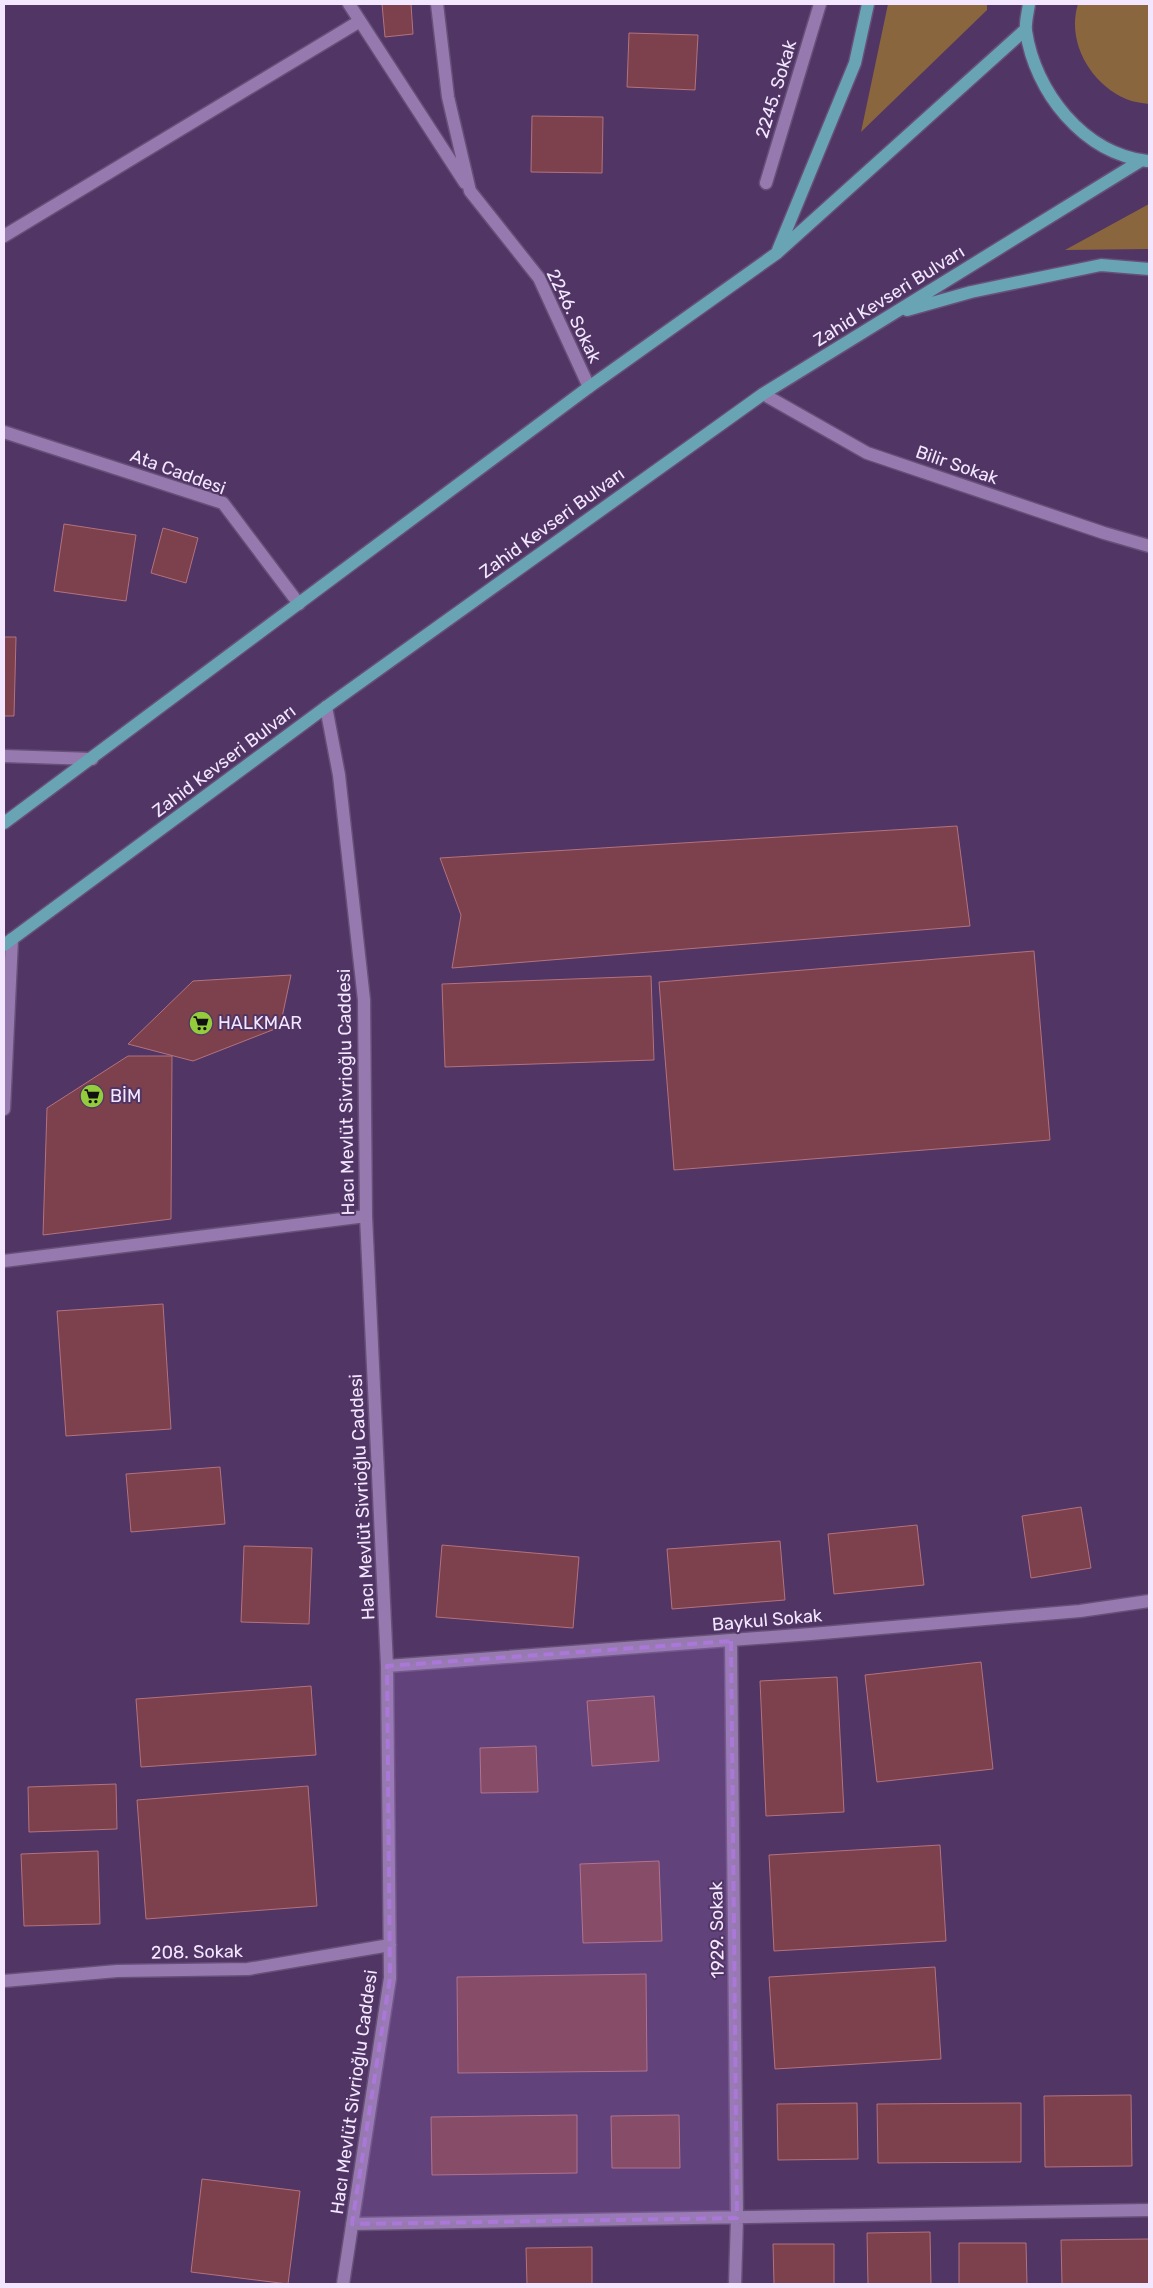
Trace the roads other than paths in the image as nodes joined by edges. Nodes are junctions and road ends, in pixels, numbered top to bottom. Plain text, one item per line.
1 (349, 4) edge
2 (437, 4) edge
3 (820, 4) edge
4 (868, 4) edge
5 (1029, 4) edge
6 (360, 21) junction
7 (1026, 29) junction
8 (1146, 161) edge
9 (766, 183) dead end
10 (470, 191) junction
11 (4, 236) edge
12 (777, 253) junction
13 (1149, 269) edge
14 (890, 315) junction
15 (589, 387) junction
16 (763, 394) junction
17 (4, 432) edge
18 (1149, 546) edge
19 (300, 604) junction
20 (326, 706) junction
21 (4, 756) edge
22 (92, 759) junction
23 (4, 823) edge
24 (8, 942) edge
25 (4, 1109) edge
26 (366, 1216) junction
27 (4, 1261) edge
28 (1149, 1601) edge
29 (731, 1641) junction
30 (387, 1666) junction
31 (390, 1945) junction
32 (4, 1981) edge
33 (1149, 2210) edge
34 (737, 2218) junction
35 (352, 2224) junction
36 (343, 2284) edge
37 (735, 2284) edge

1 - 6 street, 2246. Sokak
2 - 10 street, 2246. Sokak
3 - 9 street, 2245. Sokak
4 - 12 main road
5 - 7 main road
6 - 10 street, 2246. Sokak
6 - 11 street
7 - 8 main road
7 - 12 main road
8 - 14 main road, Zahid Kevseri Bulvarı
10 - 15 street, 2246. Sokak
12 - 15 main road
13 - 14 main road
14 - 16 main road, Zahid Kevseri Bulvarı
15 - 19 main road
16 - 18 street, Bilir Sokak
16 - 20 main road, Zahid Kevseri Bulvarı
17 - 19 street, Ata Caddesi
19 - 22 main road
20 - 24 main road, Zahid Kevseri Bulvarı
20 - 26 street, Hacı Mevlüt Sivrioğlu Caddesi
21 - 22 street
22 - 23 main road
24 - 25 street
26 - 27 street
26 - 30 street, Hacı Mevlüt Sivrioğlu Caddesi
28 - 29 street, Baykul Sokak
29 - 30 street, Baykul Sokak
29 - 34 street, 1929. Sokak
30 - 31 street, Hacı Mevlüt Sivrioğlu Caddesi
31 - 32 street, 208. Sokak
31 - 35 street, Hacı Mevlüt Sivrioğlu Caddesi
33 - 34 street
34 - 35 street
34 - 37 street, 1929. Sokak
35 - 36 street, Hacı Mevlüt Sivrioğlu Caddesi

